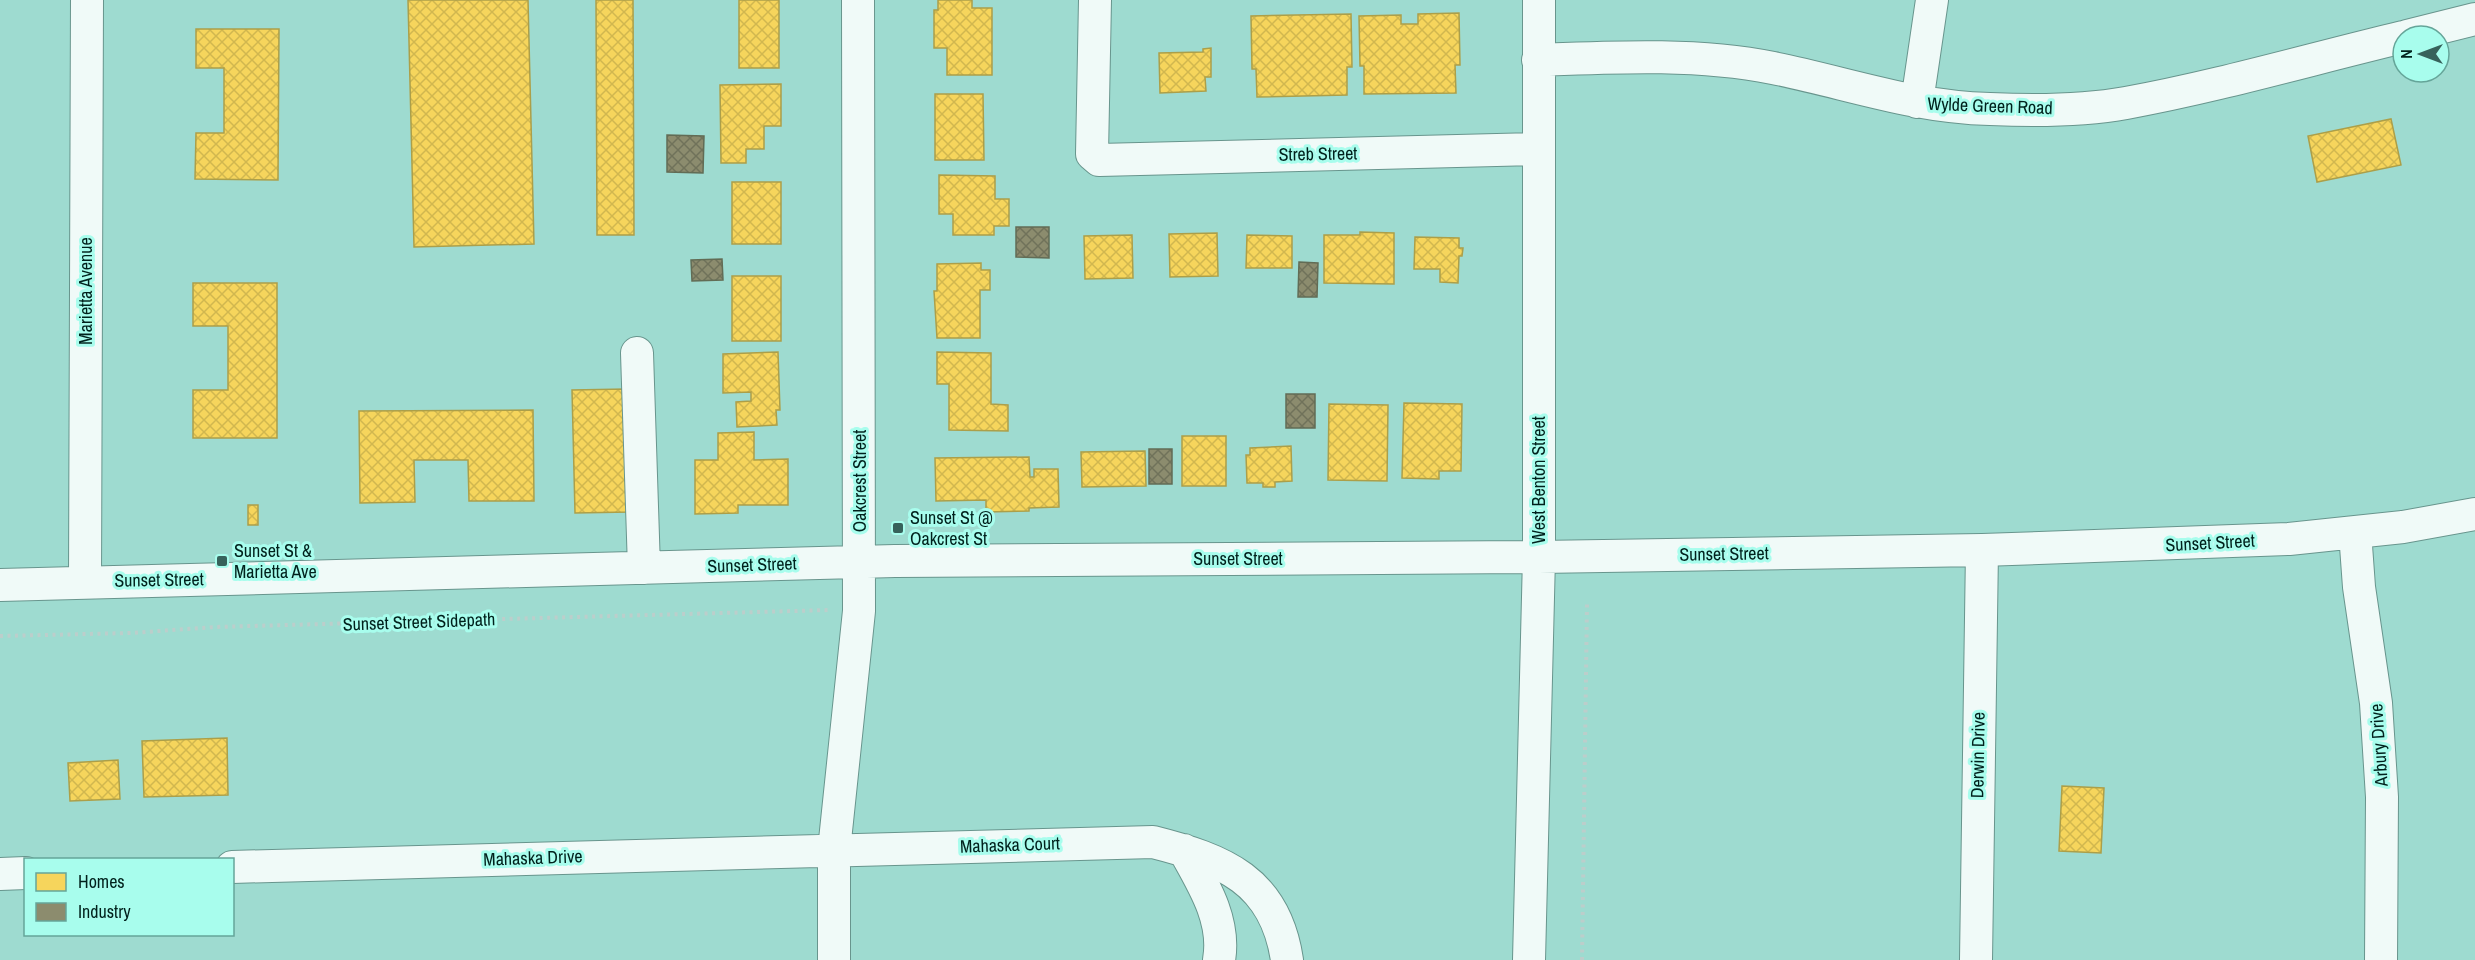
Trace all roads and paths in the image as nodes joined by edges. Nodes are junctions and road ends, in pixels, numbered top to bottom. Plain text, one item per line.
1 (87, 0) edge
2 (858, 0) edge
3 (1095, 0) edge
4 (1539, 0) edge
5 (1932, 0) edge
6 (2475, 19) edge
7 (2451, 25) edge
8 (2391, 40) edge
9 (1538, 60) junction
10 (1917, 102) junction
11 (1538, 149) junction
12 (637, 353) dead end
13 (2475, 514) edge
14 (2355, 532) junction
15 (1982, 550) junction
16 (1539, 557) junction
17 (860, 562) junction
18 (644, 568) junction
19 (85, 582) junction
20 (0, 585) edge
21 (1587, 603) dead end
22 (837, 610) dead end
23 (0, 636) edge
24 (834, 850) junction
25 (1184, 850) junction
26 (234, 867) edge
27 (24, 873) edge
28 (0, 874) edge
29 (834, 960) edge
30 (1219, 960) edge
31 (1287, 960) edge
32 (1529, 960) edge
33 (1582, 960) edge
34 (1976, 960) edge
35 (2381, 960) edge

1 - 19 street, Marietta Avenue
2 - 17 street, Oakcrest Street
3 - 11 street, Streb Street
4 - 9 street, West Benton Street
5 - 10 street
6 - 7 street, Wylde Green Road
8 - 10 street, Wylde Green Road
9 - 10 street, Wylde Green Road
9 - 11 street, West Benton Street
11 - 16 street, West Benton Street
12 - 18 street
13 - 14 street, Sunset Street
14 - 15 street, Sunset Street
14 - 35 street, Arbury Drive
15 - 16 street, Sunset Street
15 - 34 street, Derwin Drive
16 - 17 street, Sunset Street
16 - 32 street, West Benton Street
17 - 18 street, Sunset Street
17 - 24 street, Oakcrest Street
18 - 19 street, Sunset Street
19 - 20 street, Sunset Street
21 - 33 path
22 - 23 path, Sunset Street Sidepath
24 - 25 street, Mahaska Court
24 - 26 street, Mahaska Drive
24 - 29 street, Oakcrest Street
25 - 30 street
25 - 31 street, Mahaska Court
27 - 28 street

